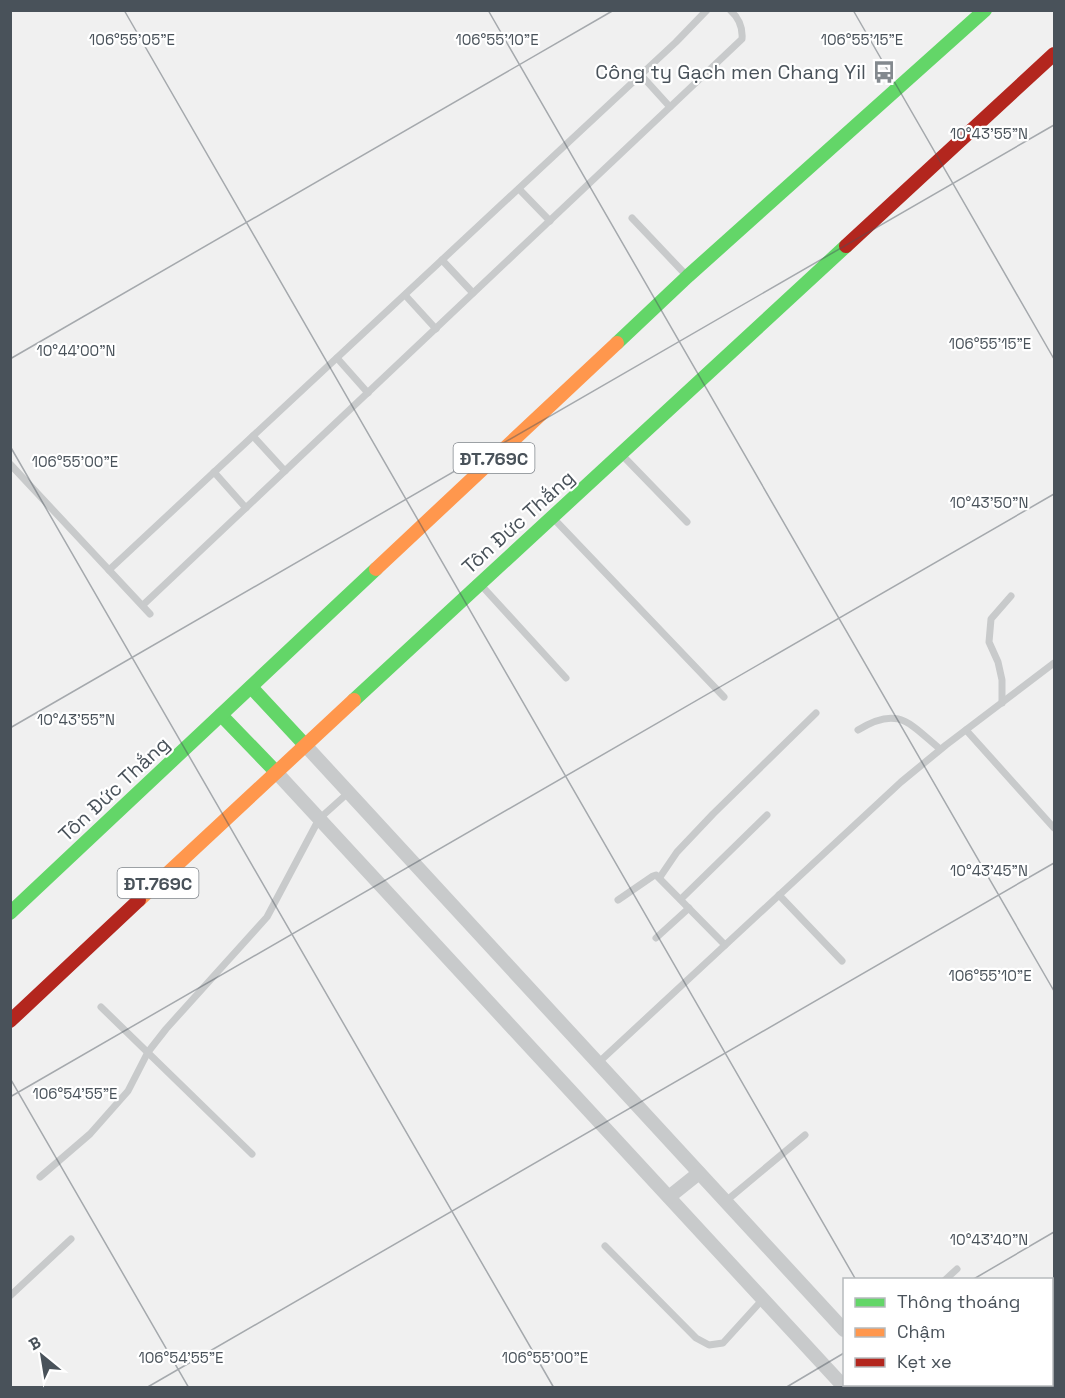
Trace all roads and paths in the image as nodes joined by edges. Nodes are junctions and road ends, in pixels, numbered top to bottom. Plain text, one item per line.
1 (706, 10) edge
2 (730, 10) edge
3 (985, 10) edge
4 (1054, 54) edge
5 (641, 75) junction
6 (670, 107) junction
7 (519, 189) junction
8 (632, 218) dead end
9 (549, 221) junction
10 (442, 260) junction
11 (688, 276) junction
12 (473, 293) junction
13 (405, 295) junction
14 (435, 329) junction
15 (337, 358) junction
16 (368, 393) junction
17 (253, 436) junction
18 (621, 454) junction
19 (10, 464) edge
20 (285, 471) junction
21 (214, 472) junction
22 (246, 508) junction
23 (552, 518) junction
24 (687, 522) dead end
25 (110, 570) junction
26 (480, 583) junction
27 (1011, 596) dead end
28 (142, 605) junction
29 (150, 614) dead end
30 (1054, 663) edge
31 (566, 678) dead end
32 (251, 687) junction
33 (724, 697) dead end
34 (1002, 703) junction
35 (816, 713) dead end
36 (221, 715) junction
37 (858, 730) dead end
38 (966, 730) junction
39 (305, 745) junction
40 (940, 749) junction
41 (276, 772) junction
42 (349, 792) junction
43 (767, 815) dead end
44 (319, 819) junction
45 (1054, 828) edge
46 (660, 877) junction
47 (779, 895) junction
48 (681, 898) junction
49 (618, 900) dead end
50 (689, 908) junction
51 (10, 913) edge
52 (656, 939) dead end
53 (725, 945) junction
54 (842, 961) dead end
55 (101, 1007) dead end
56 (10, 1022) edge
57 (148, 1052) junction
58 (598, 1063) junction
59 (805, 1135) dead end
60 (252, 1154) dead end
61 (699, 1173) junction
62 (40, 1178) dead end
63 (669, 1197) junction
64 (726, 1201) junction
65 (71, 1239) dead end
66 (605, 1246) dead end
67 (957, 1269) dead end
68 (947, 1278) edge
69 (10, 1296) edge
70 (764, 1299) junction
71 (843, 1329) edge
72 (843, 1386) edge

1 - 5 lane
2 - 6 lane
3 - 11 main road, Tôn Đức Thắng / ĐT.769C
4 - 18 main road, Tôn Đức Thắng / ĐT.769C
5 - 6 lane
5 - 7 lane
6 - 9 lane
7 - 9 lane
7 - 10 lane
8 - 11 lane
9 - 12 lane
10 - 12 lane
10 - 13 lane
11 - 32 main road, Tôn Đức Thắng / ĐT.769C
12 - 14 lane
13 - 14 lane
13 - 15 lane
14 - 16 lane
15 - 16 lane
15 - 17 lane
16 - 20 lane
17 - 20 lane
17 - 21 lane
18 - 23 main road, Tôn Đức Thắng / ĐT.769C
18 - 24 lane
19 - 25 lane
20 - 22 lane
21 - 22 lane
21 - 25 lane
22 - 28 lane
23 - 26 main road, Tôn Đức Thắng / ĐT.769C
23 - 33 lane
25 - 28 lane
26 - 31 lane
26 - 39 main road, Tôn Đức Thắng / ĐT.769C
27 - 34 lane
28 - 29 lane
30 - 34 lane
32 - 36 main road, Tôn Đức Thắng / ĐT.769C
32 - 39 main road
34 - 38 lane
35 - 46 lane
36 - 41 main road
36 - 51 main road, Tôn Đức Thắng / ĐT.769C
37 - 40 lane
38 - 40 lane
38 - 45 lane
39 - 41 main road, Tôn Đức Thắng / ĐT.769C
39 - 42 street
40 - 47 lane
41 - 44 street
41 - 56 main road, Tôn Đức Thắng / ĐT.769C
42 - 44 lane
42 - 58 street
43 - 48 lane
44 - 57 lane
44 - 63 street
46 - 48 lane
46 - 49 lane
47 - 53 lane
47 - 54 lane
48 - 50 lane
50 - 52 lane
50 - 53 lane
53 - 58 lane
55 - 57 lane
57 - 60 lane
57 - 62 lane
58 - 61 street
59 - 64 lane
61 - 63 street
61 - 64 street
63 - 70 street
64 - 71 street
65 - 69 lane
66 - 70 lane
67 - 68 lane
70 - 72 street

